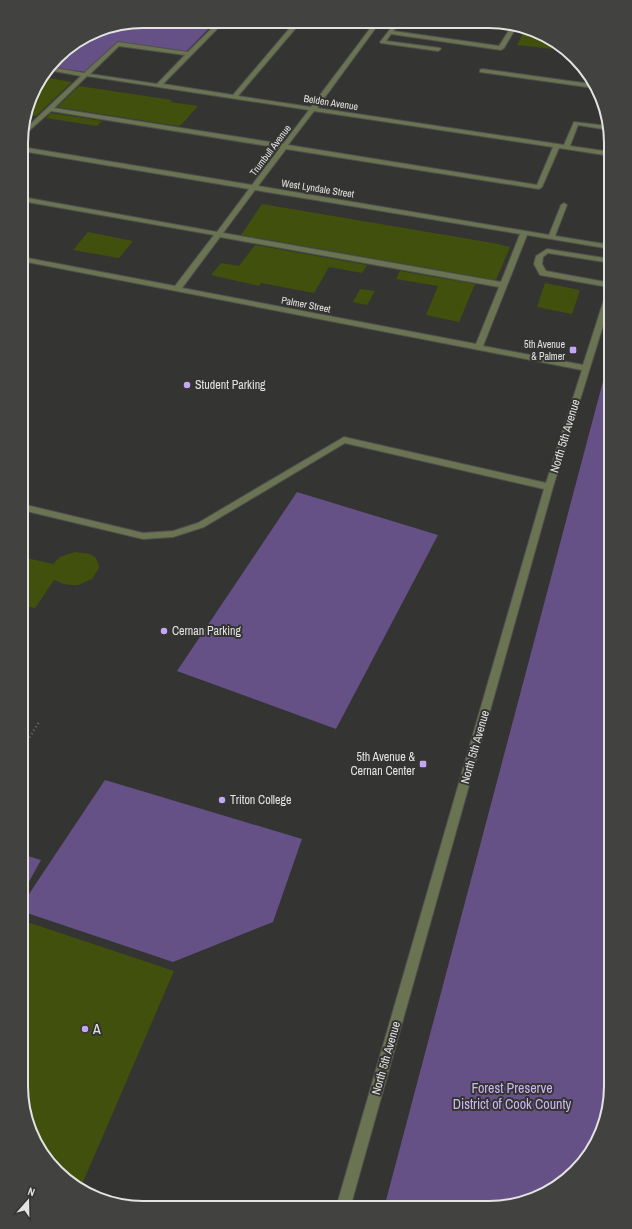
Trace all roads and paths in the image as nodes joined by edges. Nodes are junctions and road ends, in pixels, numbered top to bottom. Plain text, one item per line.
1 (216, 28) edge
2 (293, 28) edge
3 (374, 28) edge
4 (393, 28) edge
5 (512, 30) edge
6 (389, 32) junction
7 (438, 49) dead end
8 (189, 54) junction
9 (55, 70) edge
10 (482, 71) dead end
11 (86, 75) junction
12 (158, 86) junction
13 (589, 86) edge
14 (234, 97) junction
15 (49, 109) junction
16 (313, 109) junction
17 (603, 127) edge
18 (29, 128) edge
19 (285, 146) junction
20 (557, 146) junction
21 (566, 147) junction
22 (28, 150) edge
23 (604, 153) edge
24 (254, 187) junction
25 (28, 200) edge
26 (564, 205) dead end
27 (524, 233) junction
28 (218, 234) junction
29 (551, 237) junction
30 (604, 246) edge
31 (28, 260) edge
32 (604, 260) edge
33 (604, 284) edge
34 (503, 285) junction
35 (177, 289) junction
36 (604, 310) edge
37 (479, 347) junction
38 (586, 368) junction
39 (549, 487) junction
40 (28, 508) edge
41 (39, 722) dead end
42 (28, 740) edge
43 (345, 1201) edge

1 - 8 street
2 - 14 street
3 - 16 street, Trumbull Avenue
4 - 6 street
5 - 6 street
6 - 7 street
8 - 11 street
8 - 12 street
9 - 11 street, Belden Avenue
10 - 13 street
11 - 12 street, Belden Avenue
11 - 15 street
12 - 14 street, Belden Avenue
14 - 16 street, Belden Avenue
15 - 18 street
15 - 19 street
16 - 19 street, Trumbull Avenue
16 - 20 street, Belden Avenue
17 - 21 street
19 - 20 street
19 - 24 street, Trumbull Avenue
20 - 21 street, Belden Avenue
21 - 23 street, Belden Avenue
22 - 24 street, West Lyndale Street
24 - 27 street, West Lyndale Street
24 - 28 street, Trumbull Avenue
25 - 28 street
26 - 29 street
27 - 29 street, West Lyndale Street
27 - 34 street
28 - 34 street
28 - 35 street, Trumbull Avenue
29 - 30 street, West Lyndale Street
31 - 35 street, Palmer Street
32 - 33 street
34 - 37 street
35 - 37 street, Palmer Street
36 - 38 street, North 5th Avenue
37 - 38 street, Palmer Street
38 - 39 street, North 5th Avenue
39 - 40 street
39 - 43 street, North 5th Avenue
41 - 42 path

